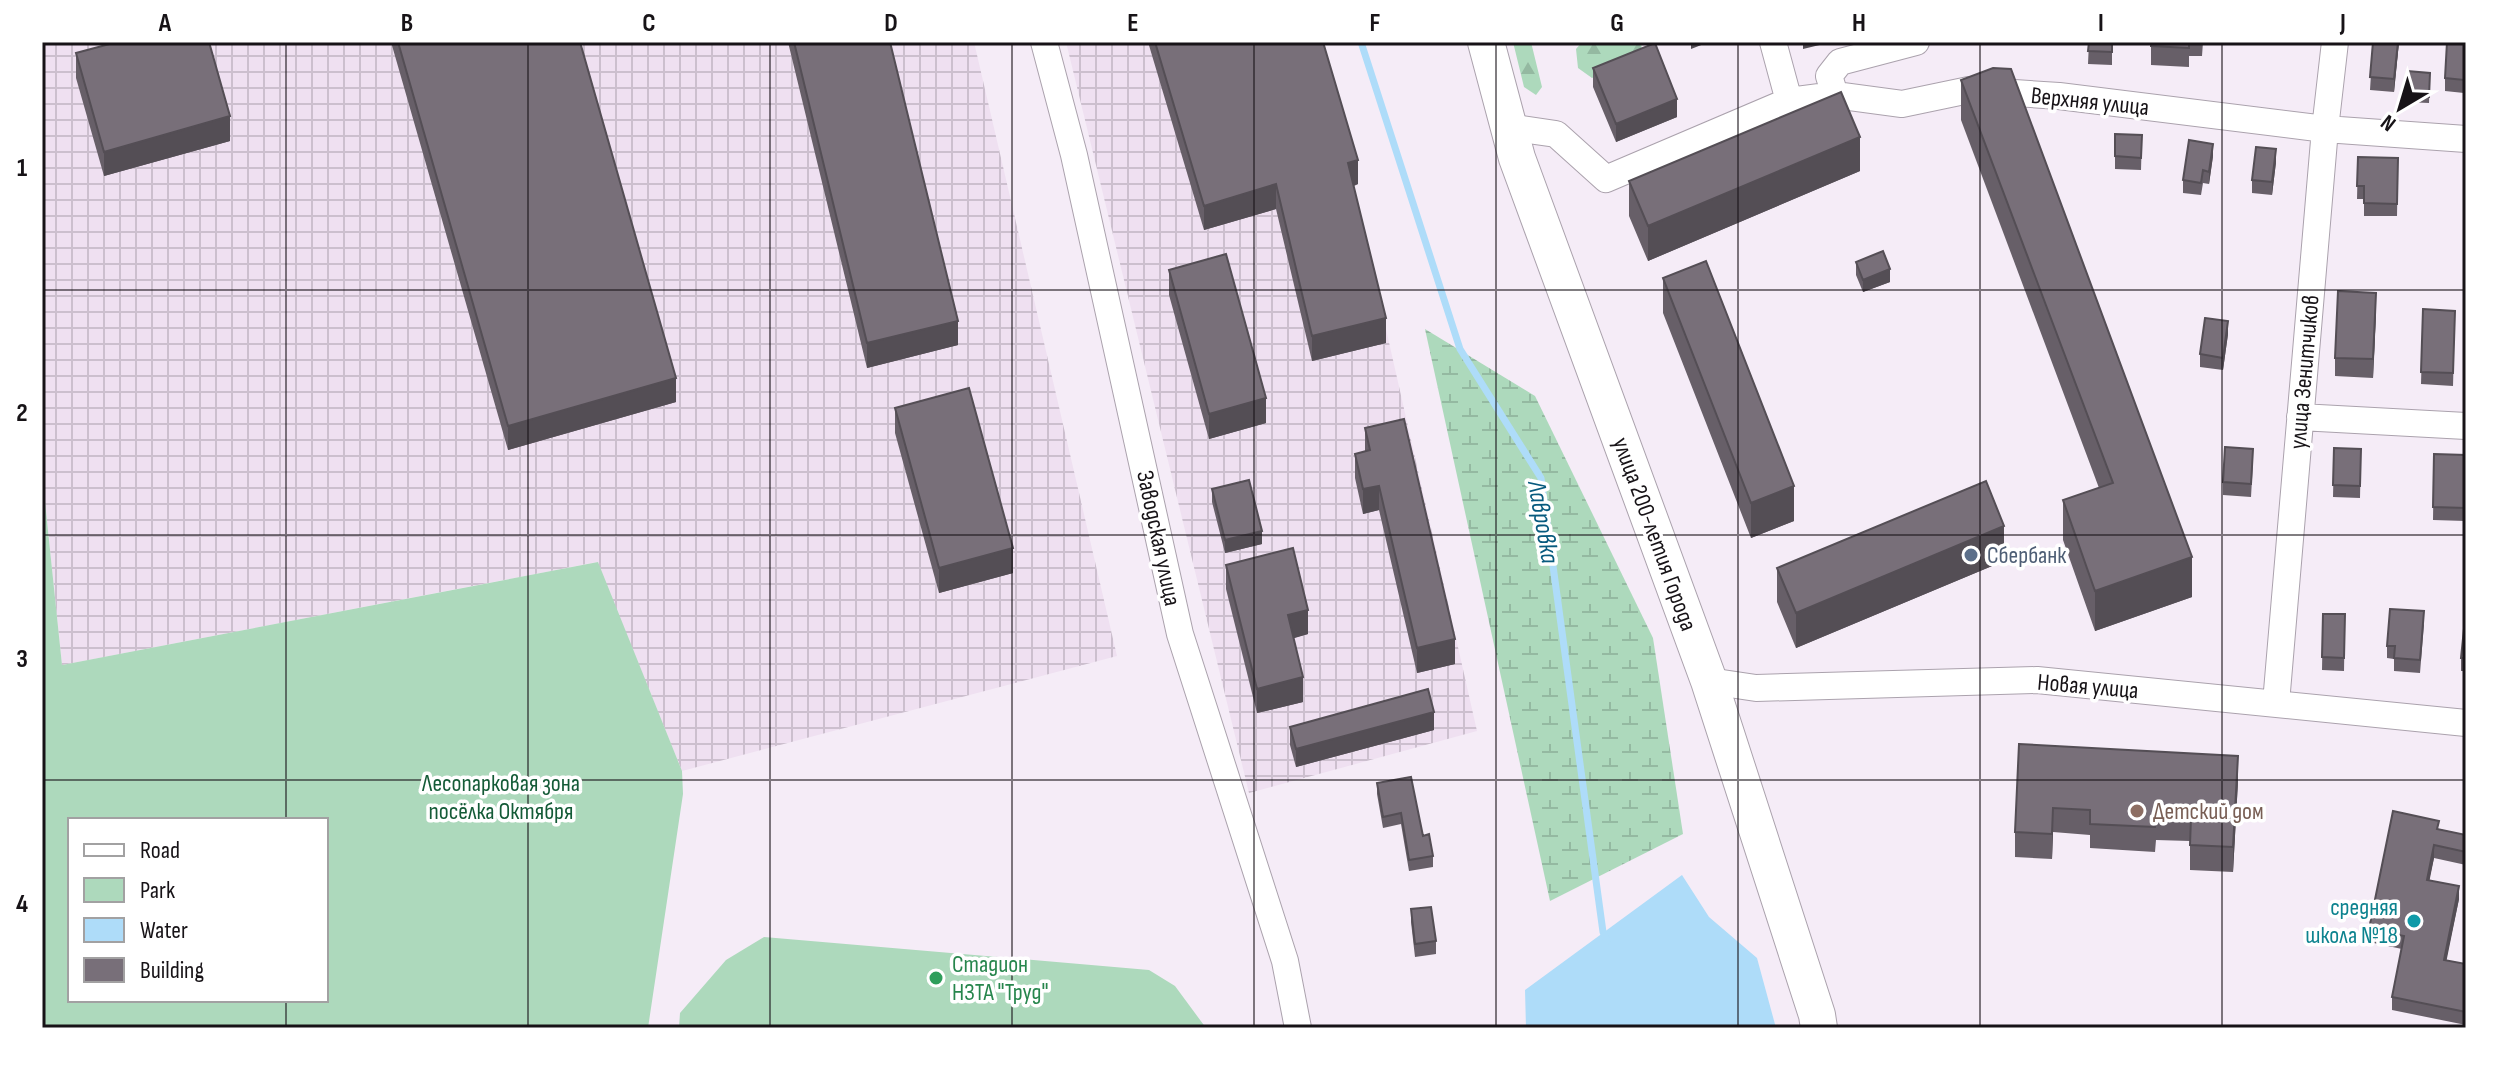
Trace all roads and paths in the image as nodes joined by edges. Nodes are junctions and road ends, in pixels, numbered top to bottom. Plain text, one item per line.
1 (1044, 42) edge
2 (1486, 42) edge
3 (1773, 42) edge
4 (1916, 42) edge
5 (2335, 42) edge
6 (1835, 95) junction
7 (1789, 101) junction
8 (1507, 127) junction
9 (2325, 129) junction
10 (2466, 139) edge
11 (2300, 417) junction
12 (2466, 426) edge
13 (1709, 681) junction
14 (2276, 703) junction
15 (2466, 723) edge
16 (1298, 1028) edge
17 (1819, 1028) edge

1 - 16 street, Заводская улица
2 - 8 street, улица 200-летия Города
3 - 7 street
4 - 6 street
5 - 9 street, улица Зенитчиков
6 - 7 street, Верхняя улица
6 - 9 street, Верхняя улица
7 - 8 street, Верхняя улица
8 - 13 street, улица 200-летия Города
9 - 10 street, Верхняя улица
9 - 11 street, улица Зенитчиков
11 - 12 street
11 - 14 street, улица Зенитчиков
13 - 14 street, Новая улица
13 - 17 street, улица 200-летия Города
14 - 15 street, Новая улица

